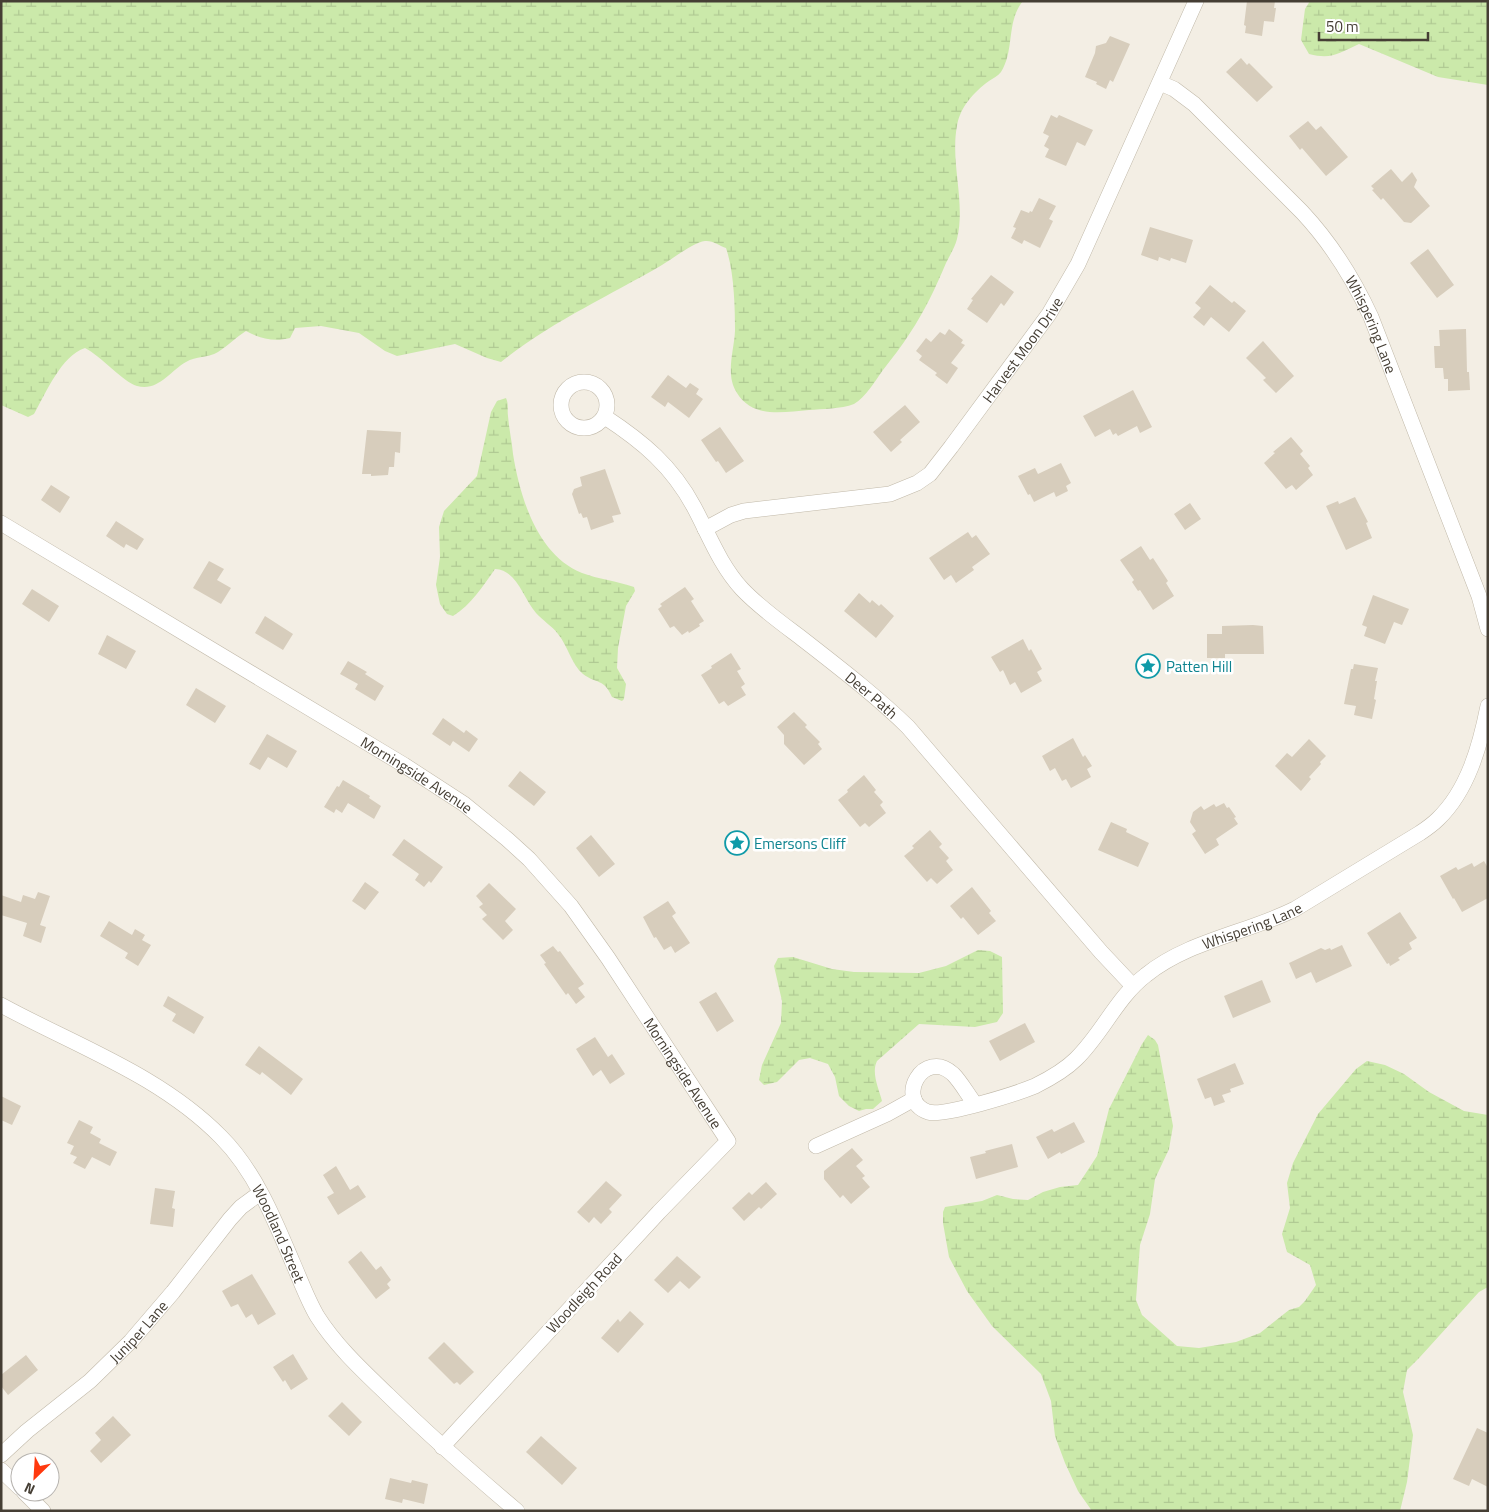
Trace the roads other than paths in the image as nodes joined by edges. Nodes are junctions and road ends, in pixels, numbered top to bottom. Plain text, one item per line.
1 (1196, 1) edge
2 (1160, 82) junction
3 (605, 417) dead end
4 (1, 523) edge
5 (705, 529) junction
6 (1488, 629) edge
7 (1488, 706) edge
8 (1133, 986) junction
9 (1, 1005) edge
10 (914, 1099) junction
11 (975, 1104) junction
12 (728, 1141) joint
13 (816, 1146) dead end
14 (260, 1193) junction
15 (442, 1447) junction
16 (1, 1455) edge
17 (34, 1502) edge
18 (43, 1511) edge
19 (517, 1511) edge

1 - 2 street, Harvest Moon Drive
2 - 5 street, Harvest Moon Drive
2 - 6 street, Whispering Lane
3 - 5 street, Deer Path
4 - 12 street, Morningside Avenue
5 - 8 street, Deer Path
7 - 8 street, Whispering Lane
8 - 11 street, Whispering Lane
9 - 14 street, Woodland Street
10 - 11 street, Whispering Lane
10 - 11 street
10 - 13 street
12 - 15 street, Woodleigh Road
14 - 15 street, Woodland Street
14 - 16 street, Juniper Lane
15 - 19 street, Woodland Street
17 - 18 street

